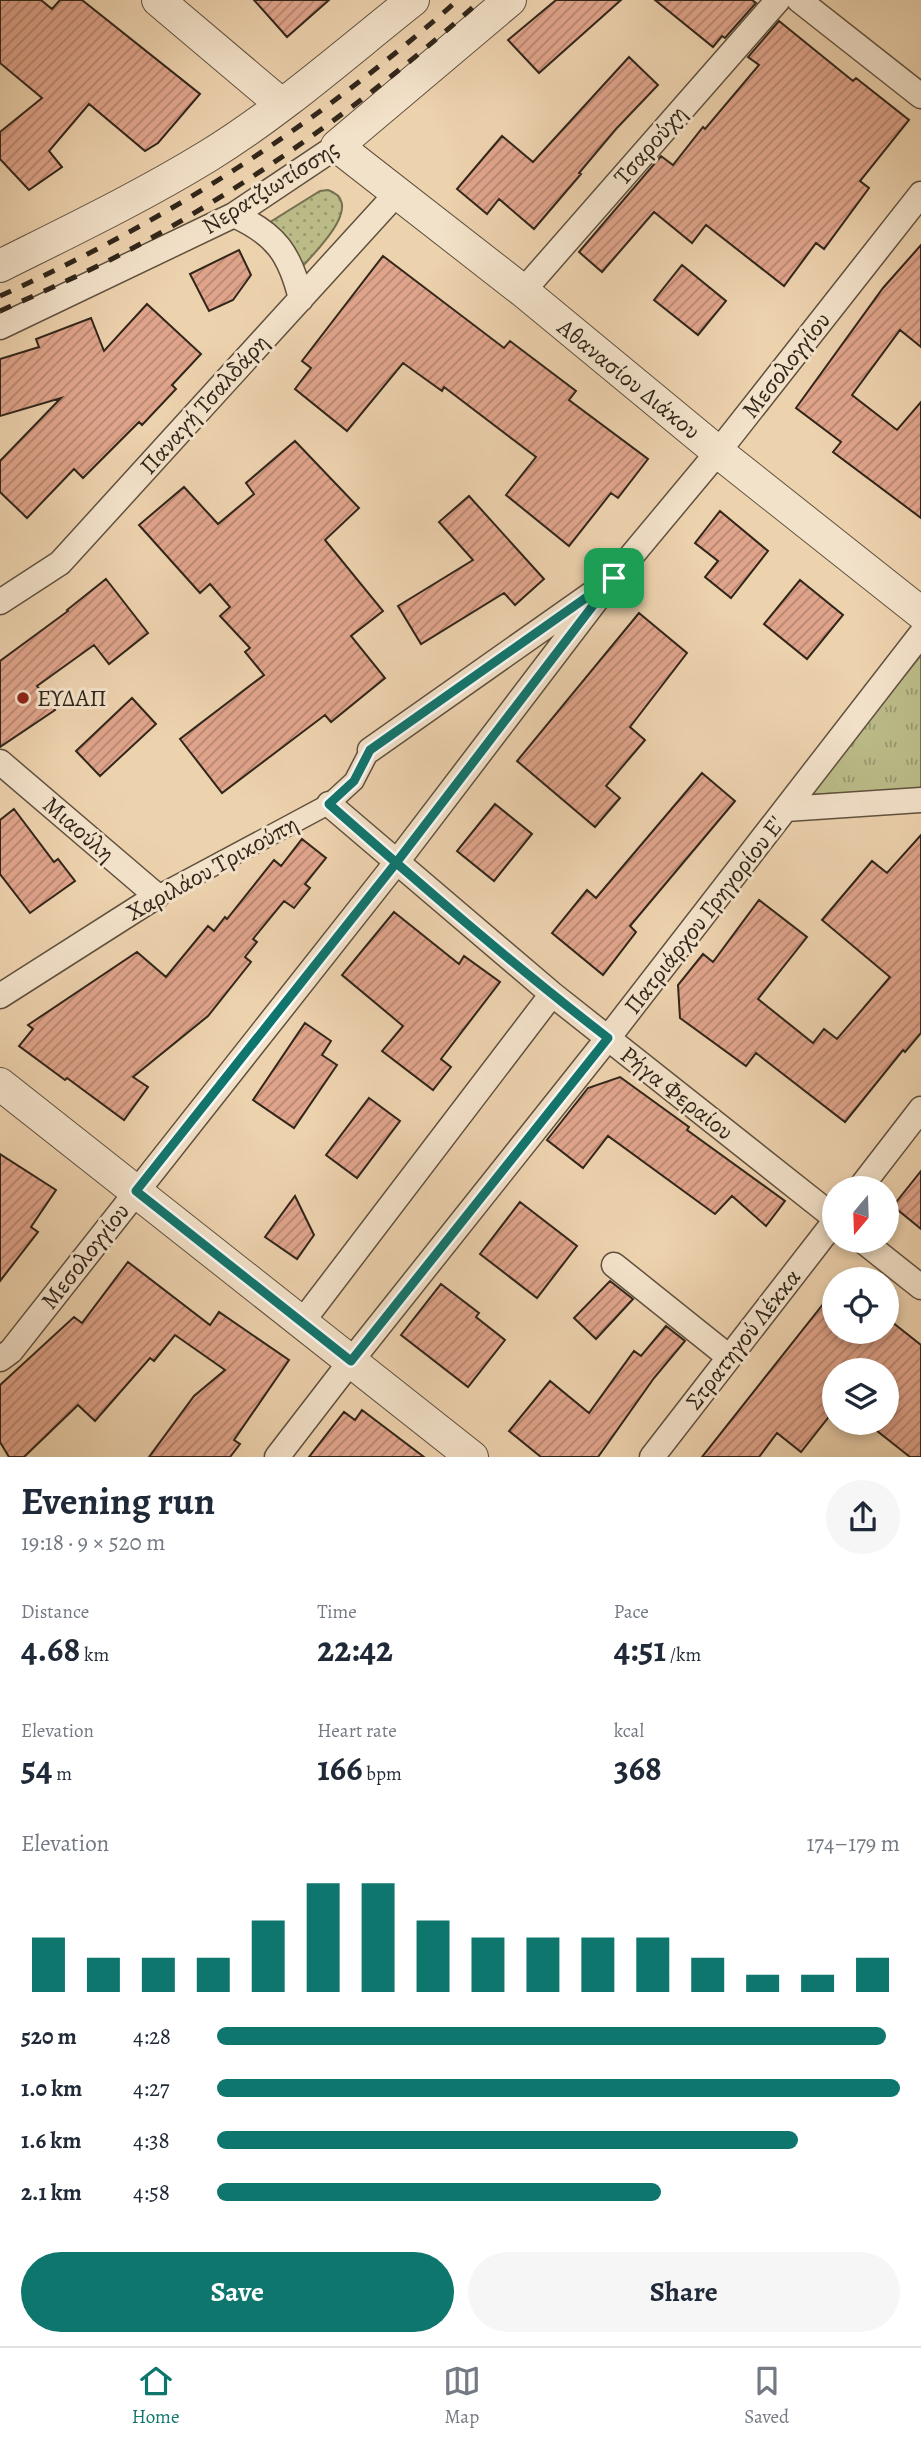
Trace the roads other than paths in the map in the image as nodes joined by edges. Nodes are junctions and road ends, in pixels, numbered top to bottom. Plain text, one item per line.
1 (158, 0) edge
2 (413, 0) edge
3 (510, 0) edge
4 (778, 0) edge
5 (799, 0) edge
6 (921, 96) edge
7 (281, 104) junction
8 (337, 146) junction
9 (397, 193) junction
10 (921, 194) edge
11 (234, 215) junction
12 (0, 266) edge
13 (523, 291) junction
14 (301, 299) junction
15 (0, 327) edge
16 (718, 452) junction
17 (614, 578) junction
18 (0, 602) edge
19 (921, 612) edge
20 (921, 634) edge
21 (370, 750) joint
22 (0, 762) edge
23 (921, 800) edge
24 (329, 804) junction
25 (786, 809) junction
26 (396, 863) junction
27 (157, 896) junction
28 (552, 995) junction
29 (0, 996) edge
30 (608, 1038) junction
31 (0, 1084) edge
32 (921, 1109) edge
33 (869, 1176) edge
34 (136, 1191) junction
35 (822, 1209) edge
36 (822, 1236) edge
37 (878, 1253) edge
38 (614, 1265) dead end
39 (921, 1287) edge
40 (302, 1322) junction
41 (729, 1357) junction
42 (0, 1359) edge
43 (351, 1361) junction
44 (277, 1457) edge
45 (472, 1457) edge
46 (652, 1457) edge

1 - 7 street
2 - 7 street
3 - 8 street, Νερατζιωτίσσης
4 - 13 street, Τσαρούχη
5 - 6 street
7 - 12 street
8 - 9 street, Αθανασίου Διάκου
8 - 11 street, Νερατζιωτίσσης
9 - 13 street, Αθανασίου Διάκου
9 - 14 street, Παναγή Τσαλδάρη
10 - 16 street, Μεσολογγίου
11 - 14 street
11 - 15 street, Νερατζιωτίσσης
13 - 16 street, Αθανασίου Διάκου
14 - 18 street, Παναγή Τσαλδάρη
16 - 17 street, Μεσολογγίου
16 - 19 street, Αθανασίου Διάκου
17 - 21 street, Χαριλάου Τρικούπη
17 - 26 street, Μεσολογγίου
20 - 25 street, Πατριάρχου Γρηγορίου Ε'
21 - 24 street, Χαριλάου Τρικούπη
22 - 27 street, Μιαούλη
23 - 25 street
24 - 26 street, Ρήγα Φεραίου
24 - 27 street, Χαριλάου Τρικούπη
25 - 30 street, Πατριάρχου Γρηγορίου Ε'
26 - 28 street, Ρήγα Φεραίου
26 - 34 street, Μεσολογγίου
27 - 29 street, Χαριλάου Τρικούπη
28 - 30 street, Ρήγα Φεραίου
28 - 40 street
30 - 35 street, Ρήγα Φεραίου
30 - 43 street, Πατριάρχου Γρηγορίου Ε'
31 - 34 street
32 - 33 street
34 - 40 street
34 - 42 street, Μεσολογγίου
36 - 41 street, Στρατηγού Λέκκα
37 - 39 street
38 - 41 street
40 - 43 street
41 - 46 street, Στρατηγού Λέκκα
43 - 44 street, Πατριάρχου Γρηγορίου Ε'
43 - 45 street

